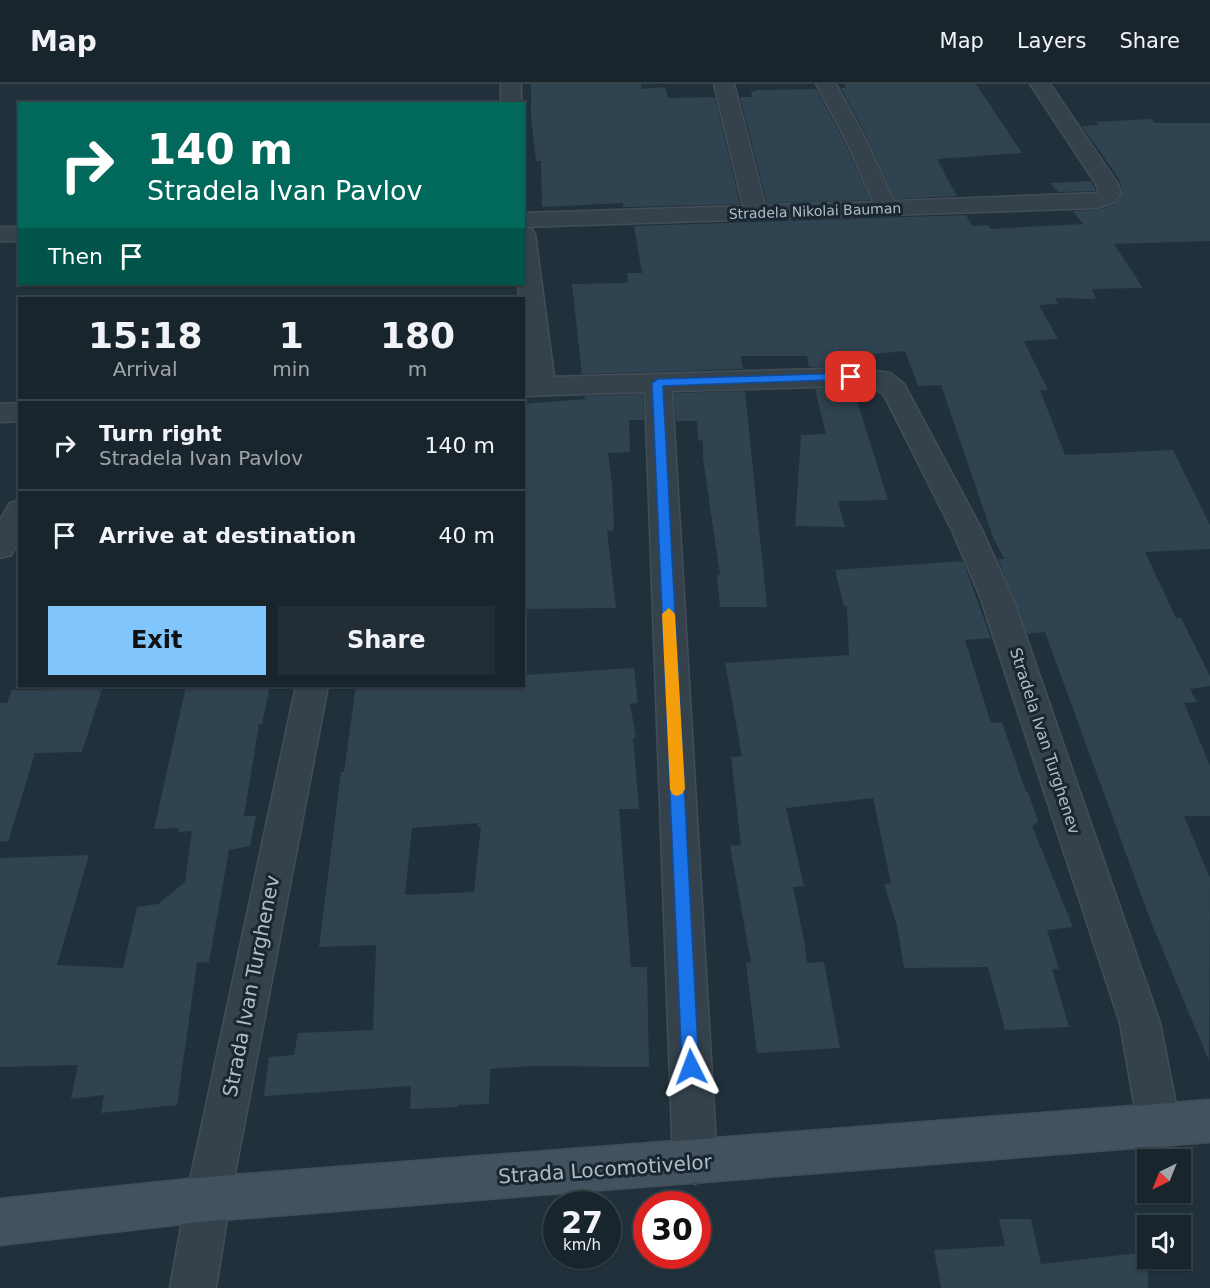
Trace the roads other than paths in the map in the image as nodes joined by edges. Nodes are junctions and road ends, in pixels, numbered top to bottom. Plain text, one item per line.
1 (511, 84) edge
2 (724, 84) edge
3 (826, 84) edge
4 (1040, 84) edge
5 (512, 102) edge
6 (887, 209) junction
7 (756, 213) junction
8 (525, 220) edge
9 (0, 234) edge
10 (18, 234) edge
11 (525, 251) edge
12 (658, 383) junction
13 (533, 386) edge
14 (18, 412) edge
15 (0, 413) edge
16 (18, 515) edge
17 (0, 548) edge
18 (312, 687) edge
19 (1210, 1121) edge
20 (1160, 1125) junction
21 (695, 1162) junction
22 (208, 1199) junction
23 (0, 1222) edge
24 (193, 1288) edge

1 - 5 street
2 - 7 street
3 - 6 street
4 - 6 street, Stradela Nikolai Bauman
6 - 7 street, Stradela Nikolai Bauman
7 - 8 street, Stradela Nikolai Bauman
9 - 10 street
11 - 13 street
12 - 13 street
12 - 20 street, Stradela Ivan Turghenev
12 - 21 street
14 - 15 street
16 - 17 street
18 - 22 street, Strada Ivan Turghenev
19 - 20 main road, Strada Locomotivelor
20 - 21 main road, Strada Locomotivelor
21 - 22 main road, Strada Locomotivelor
22 - 23 main road, Strada Locomotivelor
22 - 24 street, Strada Ivan Turghenev

